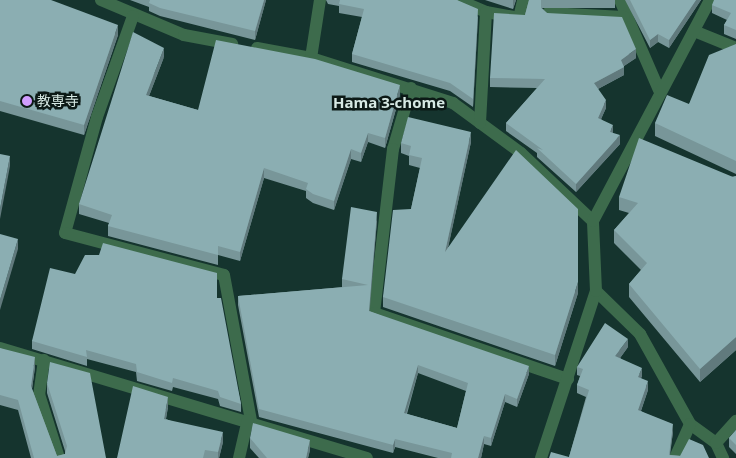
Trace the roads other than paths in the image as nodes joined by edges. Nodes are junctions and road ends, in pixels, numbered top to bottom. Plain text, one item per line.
1 (101, 0) edge
2 (320, 0) edge
3 (458, 0) edge
4 (524, 0) edge
5 (620, 0) edge
6 (710, 0) edge
7 (486, 12) junction
8 (548, 13) edge
9 (133, 16) junction
10 (624, 17) junction
11 (694, 32) junction
12 (736, 48) edge
13 (311, 58) junction
14 (411, 88) junction
15 (659, 90) junction
16 (480, 123) junction
17 (635, 136) junction
18 (652, 144) edge
19 (593, 221) junction
20 (596, 291) junction
21 (0, 348) edge
22 (44, 360) junction
23 (568, 379) junction
24 (249, 421) junction
25 (736, 421) edge
26 (690, 424) junction
27 (716, 443) junction
28 (59, 458) edge
29 (239, 458) edge
30 (367, 458) edge
31 (541, 458) edge
32 (675, 458) edge
33 (723, 458) edge

1 - 9 street
2 - 13 street
3 - 7 street
4 - 7 street
5 - 10 street
6 - 11 street
7 - 16 street
8 - 10 street
9 - 13 street
9 - 24 street
10 - 15 street
11 - 12 street
11 - 15 street
13 - 14 street
14 - 16 street
14 - 23 street
15 - 17 street
16 - 19 street
17 - 18 street
17 - 19 street
19 - 20 street
20 - 23 street
20 - 26 street
21 - 22 street
22 - 24 street
22 - 28 street
23 - 31 street
24 - 29 street
24 - 30 street
25 - 27 street
26 - 27 street
26 - 32 street
27 - 33 street

